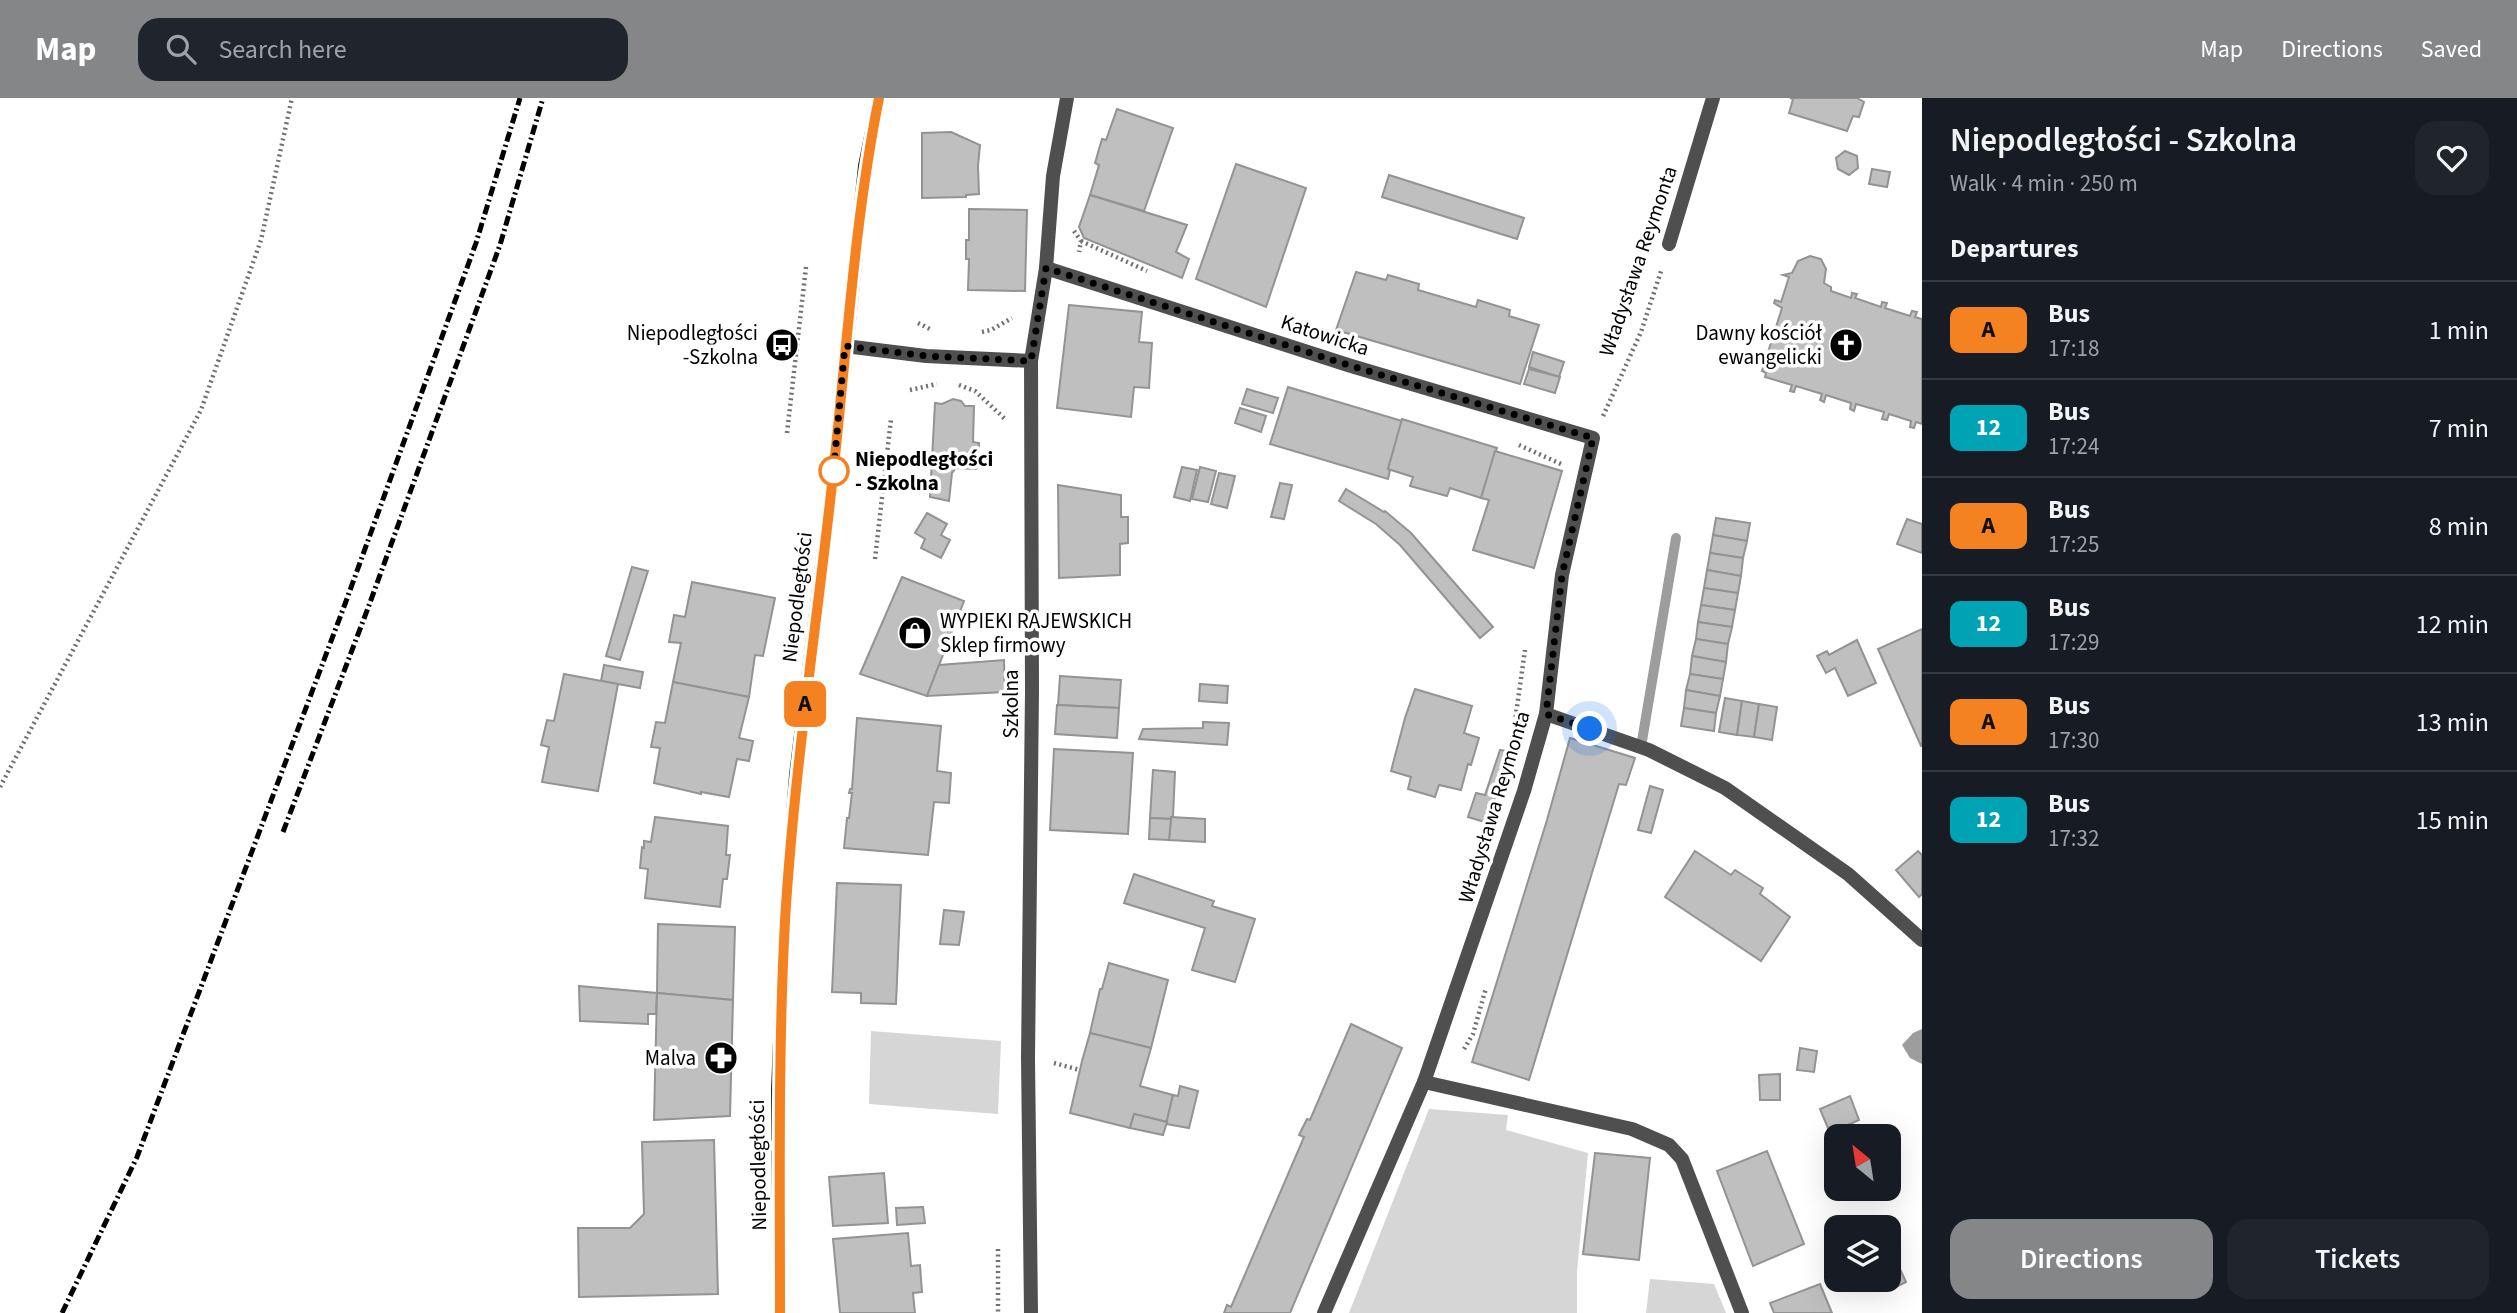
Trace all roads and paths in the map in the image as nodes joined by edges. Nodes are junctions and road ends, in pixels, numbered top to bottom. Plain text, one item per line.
1 (292, 98) edge
2 (879, 98) edge
3 (1067, 98) edge
4 (1713, 98) edge
5 (1669, 244) joint
6 (806, 267) dead end
7 (1046, 268) junction
8 (1014, 316) dead end
9 (918, 323) dead end
10 (940, 334) dead end
11 (972, 334) dead end
12 (845, 346) junction
13 (1031, 361) junction
14 (891, 419) dead end
15 (787, 433) dead end
16 (1593, 438) junction
17 (1518, 444) dead end
18 (1565, 472) dead end
19 (875, 559) dead end
20 (1526, 643) dead end
21 (1546, 714) junction
22 (1513, 738) dead end
23 (0, 787) edge
24 (1922, 940) edge
25 (1483, 997) dead end
26 (1490, 1000) dead end
27 (1424, 1082) junction
28 (998, 1249) dead end
29 (780, 1313) edge
30 (998, 1313) edge
31 (1031, 1313) edge
32 (1324, 1313) edge
33 (1742, 1313) edge

1 - 23 path
2 - 12 main road, Niepodległości
3 - 7 street, Szkolna
4 - 5 street, Władysława Reymonta
5 - 16 path, Władysława Reymonta
6 - 15 path
7 - 13 street, Szkolna
7 - 16 street, Katowicka
8 - 11 path
9 - 10 path
12 - 13 street
12 - 29 main road, Niepodległości
13 - 31 street, Szkolna
14 - 19 path
16 - 21 street, Władysława Reymonta
17 - 18 path
20 - 22 path
21 - 24 street
21 - 27 street, Władysława Reymonta
25 - 26 path
27 - 32 street, Władysława Reymonta
27 - 33 street
28 - 30 path

